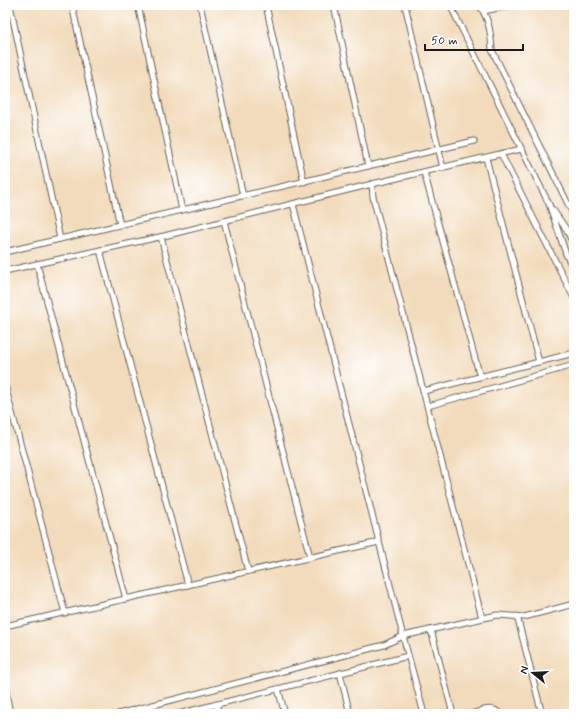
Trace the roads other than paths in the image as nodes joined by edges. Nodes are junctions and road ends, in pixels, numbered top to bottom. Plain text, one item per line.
1 (10, 5) edge
2 (72, 5) edge
3 (138, 5) edge
4 (200, 5) edge
5 (266, 5) edge
6 (334, 5) edge
7 (405, 5) edge
8 (450, 5) edge
9 (480, 5) edge
10 (512, 5) edge
11 (571, 5) edge
12 (484, 11) junction
13 (574, 18) edge
14 (474, 141) dead end
15 (521, 149) junction
16 (439, 150) junction
17 (501, 154) junction
18 (486, 158) junction
19 (368, 166) junction
20 (443, 168) junction
21 (424, 172) junction
22 (304, 182) junction
23 (372, 184) junction
24 (243, 196) junction
25 (293, 204) junction
26 (549, 204) junction
27 (182, 210) junction
28 (574, 216) edge
29 (224, 221) junction
30 (120, 225) junction
31 (161, 237) junction
32 (60, 239) junction
33 (574, 245) edge
34 (100, 250) junction
35 (5, 252) edge
36 (37, 264) junction
37 (574, 270) edge
38 (5, 271) edge
39 (574, 298) edge
40 (574, 353) edge
41 (539, 362) junction
42 (574, 365) edge
43 (480, 377) junction
44 (5, 386) edge
45 (424, 391) junction
46 (428, 406) junction
47 (379, 542) junction
48 (310, 558) junction
49 (248, 571) junction
50 (188, 585) junction
51 (126, 599) junction
52 (574, 604) edge
53 (65, 613) junction
54 (517, 616) junction
55 (482, 618) junction
56 (5, 626) edge
57 (431, 630) junction
58 (403, 636) junction
59 (408, 656) junction
60 (340, 673) junction
61 (5, 686) edge
62 (278, 689) junction
63 (216, 704) junction
64 (10, 714) edge
65 (118, 714) edge
66 (178, 714) edge
67 (219, 714) edge
68 (285, 714) edge
69 (350, 714) edge
70 (424, 714) edge
71 (452, 714) edge
72 (471, 714) edge
73 (500, 714) edge
74 (542, 714) edge

1 - 32 lane
2 - 30 lane
3 - 27 lane
4 - 24 lane
5 - 22 lane
6 - 19 lane
7 - 16 lane
8 - 15 lane
9 - 12 lane
10 - 12 lane
11 - 13 lane
12 - 28 lane
14 - 16 lane
15 - 17 lane
15 - 26 lane
16 - 19 lane
16 - 20 lane
17 - 18 lane
17 - 39 lane
18 - 20 lane
18 - 41 lane
19 - 22 lane
20 - 21 lane
21 - 23 lane
21 - 43 lane
22 - 24 lane
23 - 25 lane
23 - 45 lane
24 - 27 lane
25 - 29 lane
25 - 47 lane
26 - 33 lane
26 - 37 lane
27 - 30 lane
29 - 31 lane
29 - 48 lane
30 - 32 lane
31 - 34 lane
31 - 49 lane
32 - 35 lane
34 - 36 lane
34 - 50 lane
36 - 38 lane
36 - 51 lane
40 - 41 lane
41 - 43 lane
42 - 46 lane
43 - 45 lane
44 - 53 lane
45 - 46 lane
46 - 55 lane
47 - 48 lane
47 - 58 lane
48 - 49 lane
49 - 50 lane
50 - 51 lane
51 - 53 lane
52 - 54 lane
53 - 56 lane
54 - 55 lane
54 - 74 lane
55 - 57 lane
57 - 58 lane
57 - 71 lane
58 - 59 lane
58 - 65 lane
59 - 60 lane
59 - 70 lane
60 - 62 lane
60 - 69 lane
61 - 64 lane
62 - 63 lane
62 - 68 lane
63 - 66 lane
63 - 67 lane
72 - 73 lane

